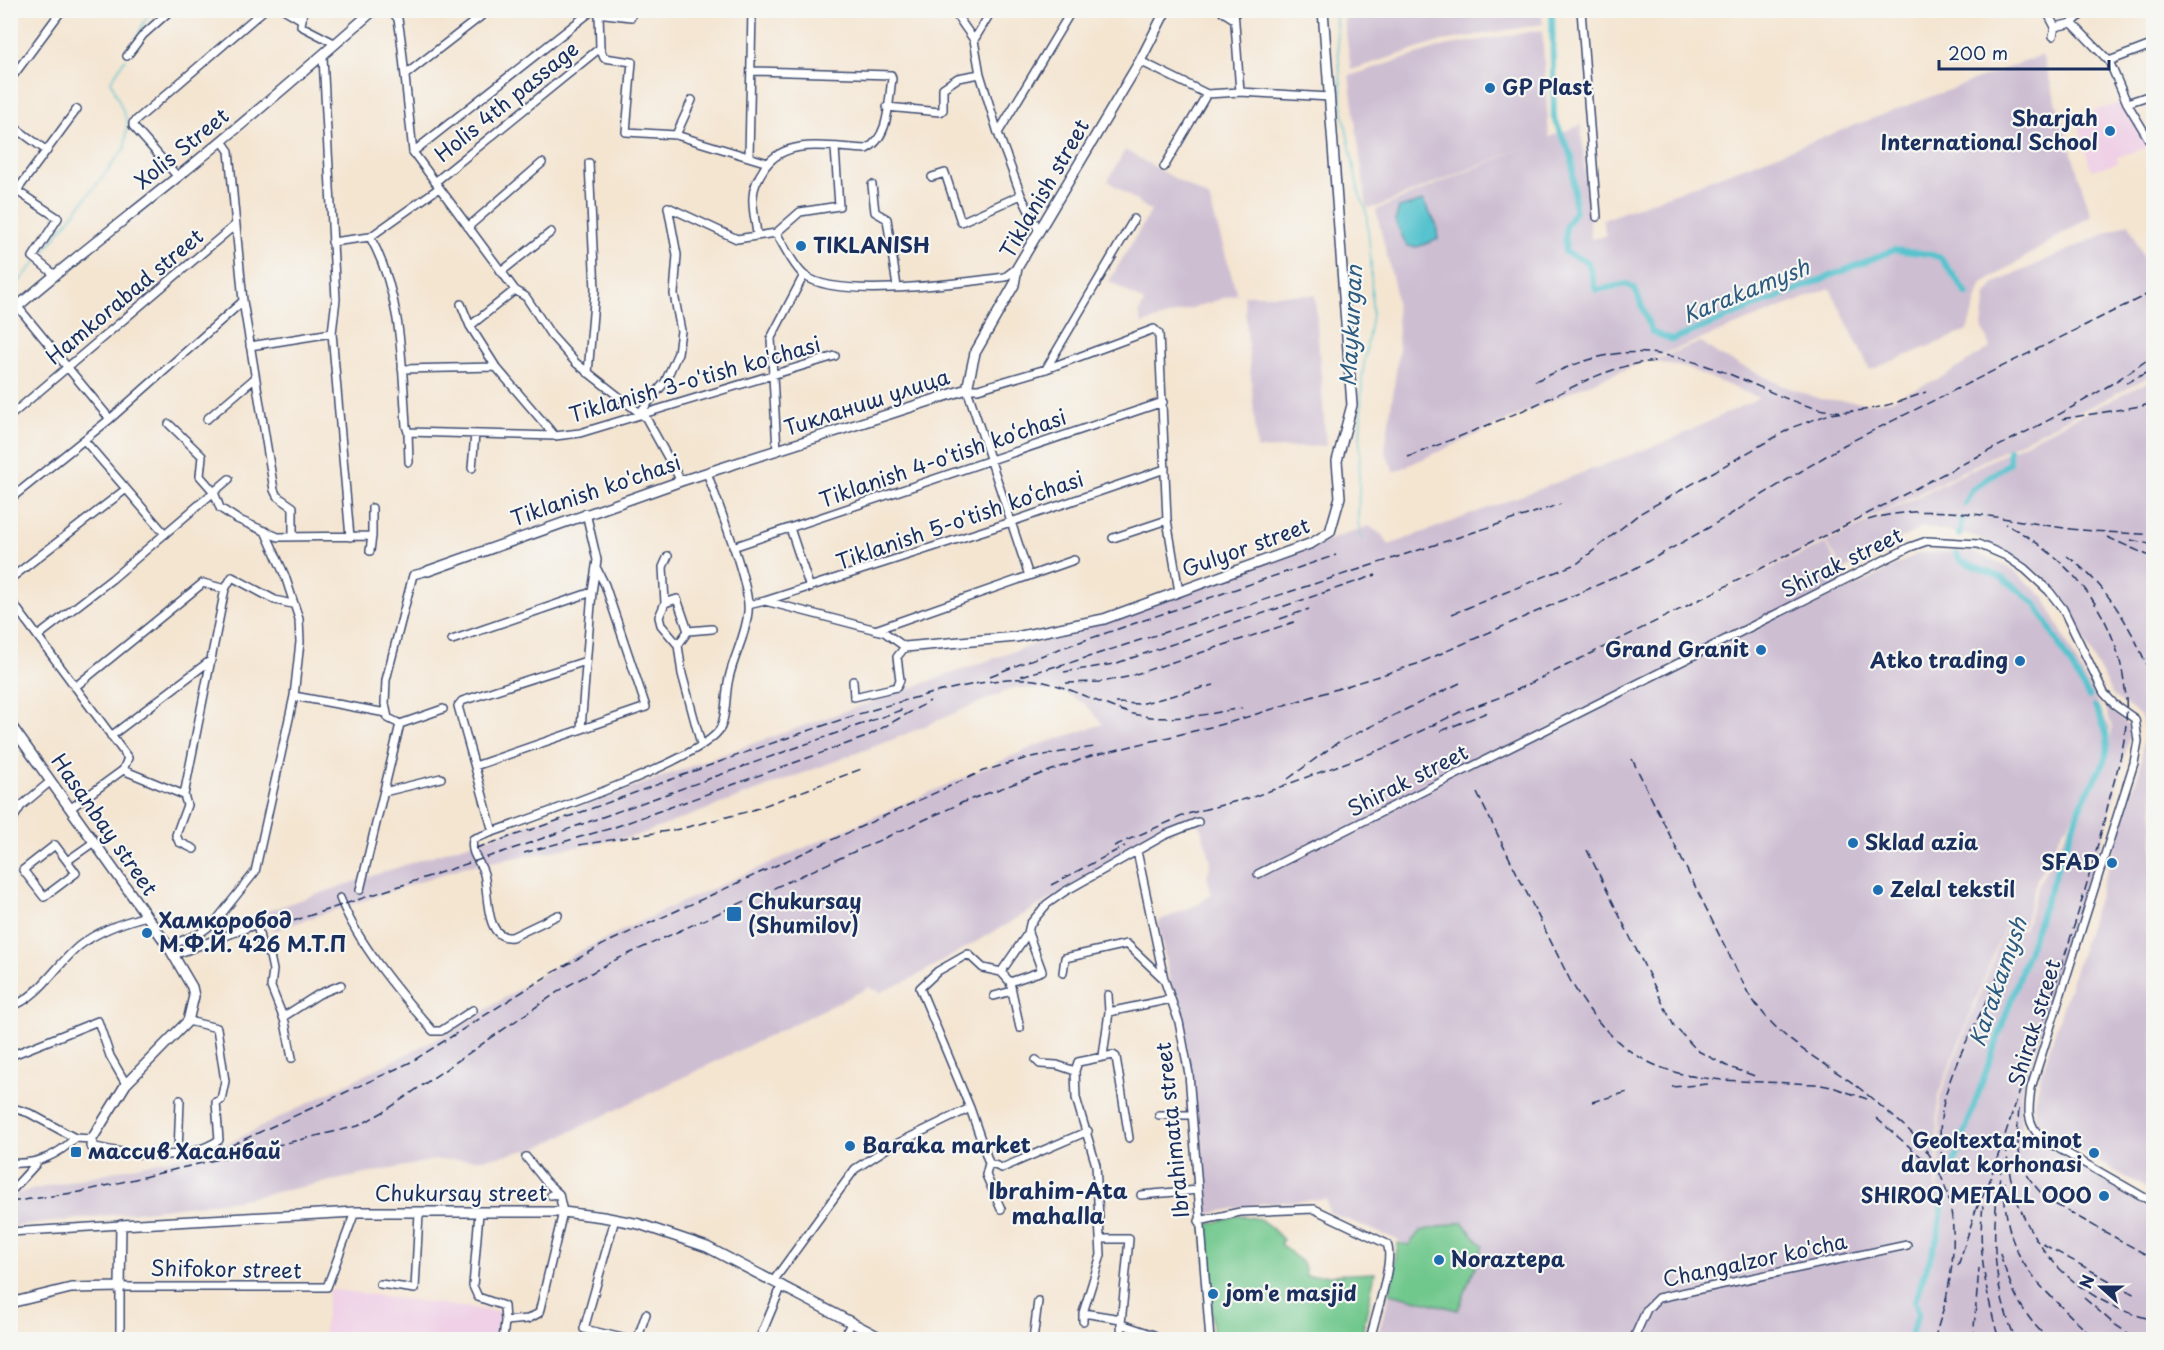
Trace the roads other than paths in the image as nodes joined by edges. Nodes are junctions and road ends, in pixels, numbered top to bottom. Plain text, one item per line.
1 (62, 10) edge
2 (171, 10) edge
3 (264, 10) edge
4 (285, 10) edge
5 (303, 10) edge
6 (374, 10) edge
7 (391, 10) edge
8 (489, 10) edge
9 (752, 10) edge
10 (953, 10) edge
11 (992, 10) edge
12 (1072, 10) edge
13 (1166, 10) edge
14 (1220, 10) edge
15 (1323, 10) edge
16 (1581, 10) edge
17 (2046, 10) edge
18 (2086, 10) edge
19 (595, 12) edge
20 (1234, 15) edge
21 (631, 17) dead end
22 (302, 20) junction
23 (2072, 22) junction
24 (2055, 27) junction
25 (2053, 36) dead end
26 (974, 40) junction
27 (336, 44) junction
28 (2154, 44) edge
29 (600, 48) junction
30 (128, 56) dead end
31 (323, 57) junction
32 (1140, 61) junction
33 (2109, 61) junction
34 (751, 71) junction
35 (980, 74) junction
36 (405, 75) junction
37 (10, 80) edge
38 (1240, 92) junction
39 (1207, 94) junction
40 (2154, 94) edge
41 (1330, 97) junction
42 (692, 100) dead end
43 (2127, 103) junction
44 (887, 107) junction
45 (77, 110) dead end
46 (14, 127) edge
47 (998, 133) junction
48 (676, 135) junction
49 (10, 138) edge
50 (222, 141) junction
51 (835, 148) junction
52 (2154, 148) edge
53 (46, 152) junction
54 (413, 152) junction
55 (749, 157) junction
56 (542, 163) dead end
57 (589, 163) dead end
58 (768, 163) junction
59 (1164, 167) dead end
60 (177, 177) junction
61 (932, 177) dead end
62 (437, 185) junction
63 (872, 185) dead end
64 (17, 190) junction
65 (1021, 195) junction
66 (10, 200) edge
67 (1597, 217) dead end
68 (1134, 219) dead end
69 (234, 226) junction
70 (468, 227) junction
71 (1039, 231) junction
72 (551, 232) dead end
73 (776, 233) junction
74 (757, 235) junction
75 (370, 237) junction
76 (332, 242) junction
77 (1017, 268) junction
78 (501, 272) junction
79 (55, 275) junction
80 (804, 275) junction
81 (897, 287) junction
82 (515, 290) junction
83 (10, 296) edge
84 (243, 302) junction
85 (461, 304) dead end
86 (16, 308) edge
87 (470, 326) junction
88 (332, 333) junction
89 (250, 346) junction
90 (835, 356) dead end
91 (496, 367) junction
92 (67, 368) junction
93 (402, 369) junction
94 (1046, 369) junction
95 (588, 372) junction
96 (772, 375) junction
97 (254, 379) junction
98 (967, 389) junction
99 (1162, 402) junction
100 (638, 415) junction
101 (10, 416) edge
102 (110, 419) junction
103 (207, 419) dead end
104 (168, 424) dead end
105 (408, 432) junction
106 (475, 434) junction
107 (555, 436) junction
108 (84, 440) junction
109 (777, 451) junction
110 (991, 460) junction
111 (409, 462) dead end
112 (472, 468) dead end
113 (1165, 469) junction
114 (707, 472) junction
115 (229, 479) dead end
116 (681, 481) junction
117 (126, 489) junction
118 (214, 492) junction
119 (10, 499) edge
120 (372, 508) dead end
121 (586, 513) junction
122 (1167, 520) junction
123 (1011, 522) junction
124 (790, 528) junction
125 (265, 531) junction
126 (165, 534) junction
127 (372, 536) junction
128 (293, 537) junction
129 (350, 537) junction
130 (1113, 538) dead end
131 (733, 547) junction
132 (370, 551) dead end
133 (668, 556) dead end
134 (1074, 560) dead end
135 (597, 569) junction
136 (428, 571) joint
137 (1029, 576) junction
138 (10, 579) edge
139 (810, 588) junction
140 (225, 589) junction
141 (592, 592) junction
142 (1179, 592) junction
143 (10, 599) edge
144 (765, 601) junction
145 (665, 603) junction
146 (292, 604) junction
147 (748, 605) junction
148 (712, 629) dead end
149 (688, 631) junction
150 (873, 631) junction
151 (38, 636) junction
152 (452, 640) dead end
153 (678, 645) junction
154 (905, 647) junction
155 (211, 660) junction
156 (586, 661) junction
157 (853, 681) dead end
158 (75, 687) junction
159 (294, 696) junction
160 (443, 709) dead end
161 (386, 713) junction
162 (400, 724) junction
163 (11, 727) edge
164 (581, 728) junction
165 (111, 736) junction
166 (698, 746) junction
167 (475, 766) junction
168 (123, 770) junction
169 (441, 778) dead end
170 (51, 781) junction
171 (384, 792) junction
172 (184, 795) junction
173 (71, 808) junction
174 (1198, 822) dead end
175 (11, 823) edge
176 (493, 832) junction
177 (94, 842) junction
178 (194, 849) dead end
179 (1137, 852) junction
180 (67, 861) junction
181 (1258, 874) dead end
182 (360, 890) dead end
183 (340, 898) dead end
184 (558, 915) dead end
185 (147, 916) junction
186 (1028, 933) junction
187 (168, 946) junction
188 (174, 955) junction
189 (1001, 972) junction
190 (1063, 973) dead end
191 (1164, 979) junction
192 (1010, 982) junction
193 (341, 985) dead end
194 (1012, 991) junction
195 (1108, 995) dead end
196 (994, 996) dead end
197 (1171, 999) junction
198 (10, 1007) edge
199 (473, 1010) dead end
200 (1109, 1012) junction
201 (282, 1017) junction
202 (188, 1021) junction
203 (1020, 1028) dead end
204 (10, 1056) edge
205 (1103, 1056) junction
206 (292, 1058) dead end
207 (1036, 1060) dead end
208 (1075, 1071) junction
209 (126, 1084) junction
210 (180, 1100) dead end
211 (10, 1107) edge
212 (970, 1108) junction
213 (1160, 1114) dead end
214 (1192, 1115) junction
215 (1088, 1131) junction
216 (75, 1138) junction
217 (1129, 1138) dead end
218 (92, 1142) junction
219 (178, 1153) junction
220 (526, 1157) dead end
221 (989, 1162) junction
222 (10, 1163) edge
223 (37, 1163) junction
224 (10, 1189) edge
225 (1198, 1190) junction
226 (1141, 1195) dead end
227 (2154, 1203) edge
228 (1001, 1209) dead end
229 (355, 1212) junction
230 (563, 1212) junction
231 (419, 1213) junction
232 (478, 1213) junction
233 (615, 1219) junction
234 (1199, 1221) junction
235 (121, 1225) junction
236 (10, 1232) edge
237 (1100, 1239) junction
238 (1907, 1245) dead end
239 (778, 1283) junction
240 (380, 1284) dead end
241 (120, 1287) junction
242 (1038, 1301) dead end
243 (10, 1303) edge
244 (646, 1314) dead end
245 (506, 1321) junction
246 (1121, 1321) junction
247 (852, 1322) junction
248 (120, 1340) edge
249 (503, 1340) edge
250 (631, 1340) edge
251 (637, 1340) edge
252 (759, 1340) edge
253 (842, 1340) edge
254 (885, 1340) edge
255 (1033, 1340) edge
256 (1122, 1340) edge
257 (1158, 1340) edge
258 (1209, 1340) edge
259 (1370, 1340) edge
260 (1633, 1340) edge

1 - 37 street
2 - 30 street
3 - 60 street
4 - 22 street
5 - 22 street
6 - 27 street, Xolis Street
7 - 36 street
8 - 36 street
9 - 34 street
10 - 26 street
11 - 26 street
12 - 47 street
13 - 32 street, Tiklanish street
14 - 20 street
15 - 41 street, Gulyor street
16 - 67 street
17 - 24 street
18 - 23 street
19 - 21 street
19 - 29 street, Holis 4th passage
19 - 54 street
20 - 38 street
22 - 27 street
23 - 24 street
23 - 33 street
24 - 25 street
26 - 35 street
27 - 31 street, Xolis Street
28 - 33 street
29 - 48 street
29 - 62 street, Holis 4th passage
31 - 50 street, Xolis Street
31 - 76 street
32 - 39 street
32 - 71 street, Tiklanish street
33 - 43 street
34 - 44 street
34 - 55 street
35 - 44 street
35 - 47 street
36 - 54 street
38 - 39 street
38 - 41 street
39 - 59 street
40 - 43 street
41 - 142 street, Gulyor street
42 - 48 street
43 - 52 street
44 - 51 street
45 - 53 street
46 - 49 street
46 - 53 street
47 - 65 street
48 - 55 street
50 - 60 street, Xolis Street
50 - 69 street
51 - 58 street
51 - 73 street
53 - 64 street
54 - 62 street
55 - 58 street
56 - 70 street
57 - 95 street
58 - 74 street
60 - 79 street, Xolis Street
61 - 65 street
62 - 70 street
62 - 75 street, Holis 4th passage
63 - 81 street
64 - 66 street
64 - 79 street
65 - 71 street
68 - 94 street
69 - 84 street
69 - 92 street, Hamkorabad street
70 - 78 street
71 - 77 street, Tiklanish street
72 - 78 street
73 - 74 street
73 - 80 street
74 - 100 street
75 - 76 street
75 - 93 street
76 - 88 street
77 - 81 street
77 - 98 street, Tiklanish street
78 - 82 street
79 - 86 street, Xolis Street
80 - 81 street
80 - 96 street
82 - 87 street
82 - 95 street
83 - 86 street
84 - 89 street
84 - 102 street
85 - 87 street
86 - 92 street
87 - 91 street
88 - 89 street
88 - 129 street
89 - 97 street
90 - 96 street, Tiklanish 3-o'tish ko'chasi
91 - 93 street
91 - 107 street
92 - 101 street, Hamkorabad street
92 - 102 street
93 - 105 street
94 - 98 street
94 - 99 street
95 - 100 street
96 - 100 street, Tiklanish 3-o'tish ko'chasi
96 - 109 street
97 - 103 street
97 - 128 street
98 - 109 street, Тикланиш улица
98 - 110 street
99 - 110 street, Tiklanish 4-o'tish ko‘chasi
99 - 113 street
100 - 107 street, Tiklanish 3-o'tish ko'chasi
100 - 116 street
102 - 108 street
104 - 118 street
105 - 106 street, Tiklanish 3-o'tish ko'chasi
105 - 111 street
106 - 107 street, Tiklanish 3-o'tish ko'chasi
106 - 112 street
108 - 117 street
108 - 119 street
109 - 114 street, Tiklanish ko'chasi
110 - 123 street
110 - 124 street, Tiklanish 4-o'tish ko‘chasi
113 - 122 street
113 - 123 street, Tiklanish 5-o'tish ko‘chasi
114 - 116 street, Tiklanish ko'chasi
114 - 131 street
115 - 118 street
116 - 121 street, Tiklanish ko'chasi
117 - 126 street
117 - 138 street
118 - 125 street
118 - 126 street
120 - 127 street
121 - 135 street
121 - 136 street, Tiklanish ko'chasi
122 - 130 street
122 - 142 street
123 - 137 street
123 - 139 street, Tiklanish 5-o'tish ko‘chasi
124 - 131 street, Tiklanish 4-o'tish ko‘chasi
124 - 139 street
125 - 128 street
125 - 146 street
126 - 151 street
127 - 129 street
127 - 132 street
128 - 129 street
131 - 147 street
133 - 145 street
134 - 137 street
135 - 141 street
135 - 164 street
136 - 161 street
137 - 150 street
139 - 144 street, Tiklanish 5-o'tish ko‘chasi
140 - 146 street
140 - 155 street
140 - 158 street
141 - 152 street
141 - 156 street
142 - 154 street, Gulyor street
143 - 151 street
144 - 147 street, Tiklanish 5-o'tish ko‘chasi
144 - 150 street
145 - 149 street
145 - 153 street
146 - 159 street
147 - 166 street
148 - 149 street
149 - 153 street
150 - 154 street
151 - 158 street
153 - 166 street
154 - 157 street
155 - 165 street
155 - 172 street
156 - 164 street
156 - 167 street
158 - 165 street
159 - 161 street
159 - 187 street
160 - 162 street
161 - 162 street
162 - 171 street
163 - 170 street, Hasanbay street
164 - 167 street
165 - 168 street
166 - 176 street
167 - 176 street
168 - 172 street
168 - 173 street
169 - 171 street
170 - 173 street, Hasanbay street
170 - 175 street
171 - 182 street
172 - 178 street
173 - 177 street, Hasanbay street
174 - 179 street
176 - 184 street
177 - 180 street
177 - 185 street, Hasanbay street
179 - 186 street
179 - 191 street, Ibrahimаta street
180 - 180 street
181 - 227 street, Shirak street
183 - 199 street
185 - 187 street, Hasanbay street
185 - 198 street
186 - 189 street
186 - 192 street
187 - 188 street, Hasanbay street
188 - 201 street
188 - 202 street, Hasanbay street
189 - 192 street
189 - 212 street
190 - 191 street
191 - 197 street, Ibrahimаta street
192 - 194 street
193 - 201 street
194 - 196 street
194 - 203 street
195 - 200 street
197 - 200 street
197 - 214 street, Ibrahimаta street
200 - 205 street
201 - 206 street
202 - 209 street
202 - 219 street
204 - 209 street
205 - 208 street
205 - 217 street
207 - 208 street
208 - 215 street
209 - 218 street
210 - 219 street
211 - 216 street
212 - 221 street
212 - 239 street
213 - 214 street
214 - 225 street, Ibrahimаta street
215 - 221 street
215 - 237 street
216 - 218 street
216 - 223 street
218 - 219 street
220 - 230 street
221 - 228 street
222 - 223 street
223 - 224 street
225 - 226 street
225 - 234 street, Ibrahimаta street
229 - 231 street, Chukursay street
229 - 235 street, Chukursay street
229 - 241 street, Shifokor street
230 - 232 street, Chukursay street
230 - 233 street, Chukursay street
230 - 245 street
231 - 232 street, Chukursay street
231 - 240 street
232 - 245 street
233 - 239 street, Chukursay street
233 - 250 street
234 - 258 street, Ibrahimаta street
234 - 259 street
235 - 236 street, Chukursay street
235 - 241 street
237 - 246 street
237 - 246 street
238 - 260 street, Changalzor ko'cha
239 - 247 street, Chukursay street
239 - 252 street
241 - 243 street, Shifokor street
241 - 248 street, Shifokor street
242 - 255 street
244 - 251 street
245 - 249 street
246 - 256 street
246 - 257 street
247 - 253 street
247 - 254 street, Chukursay street

